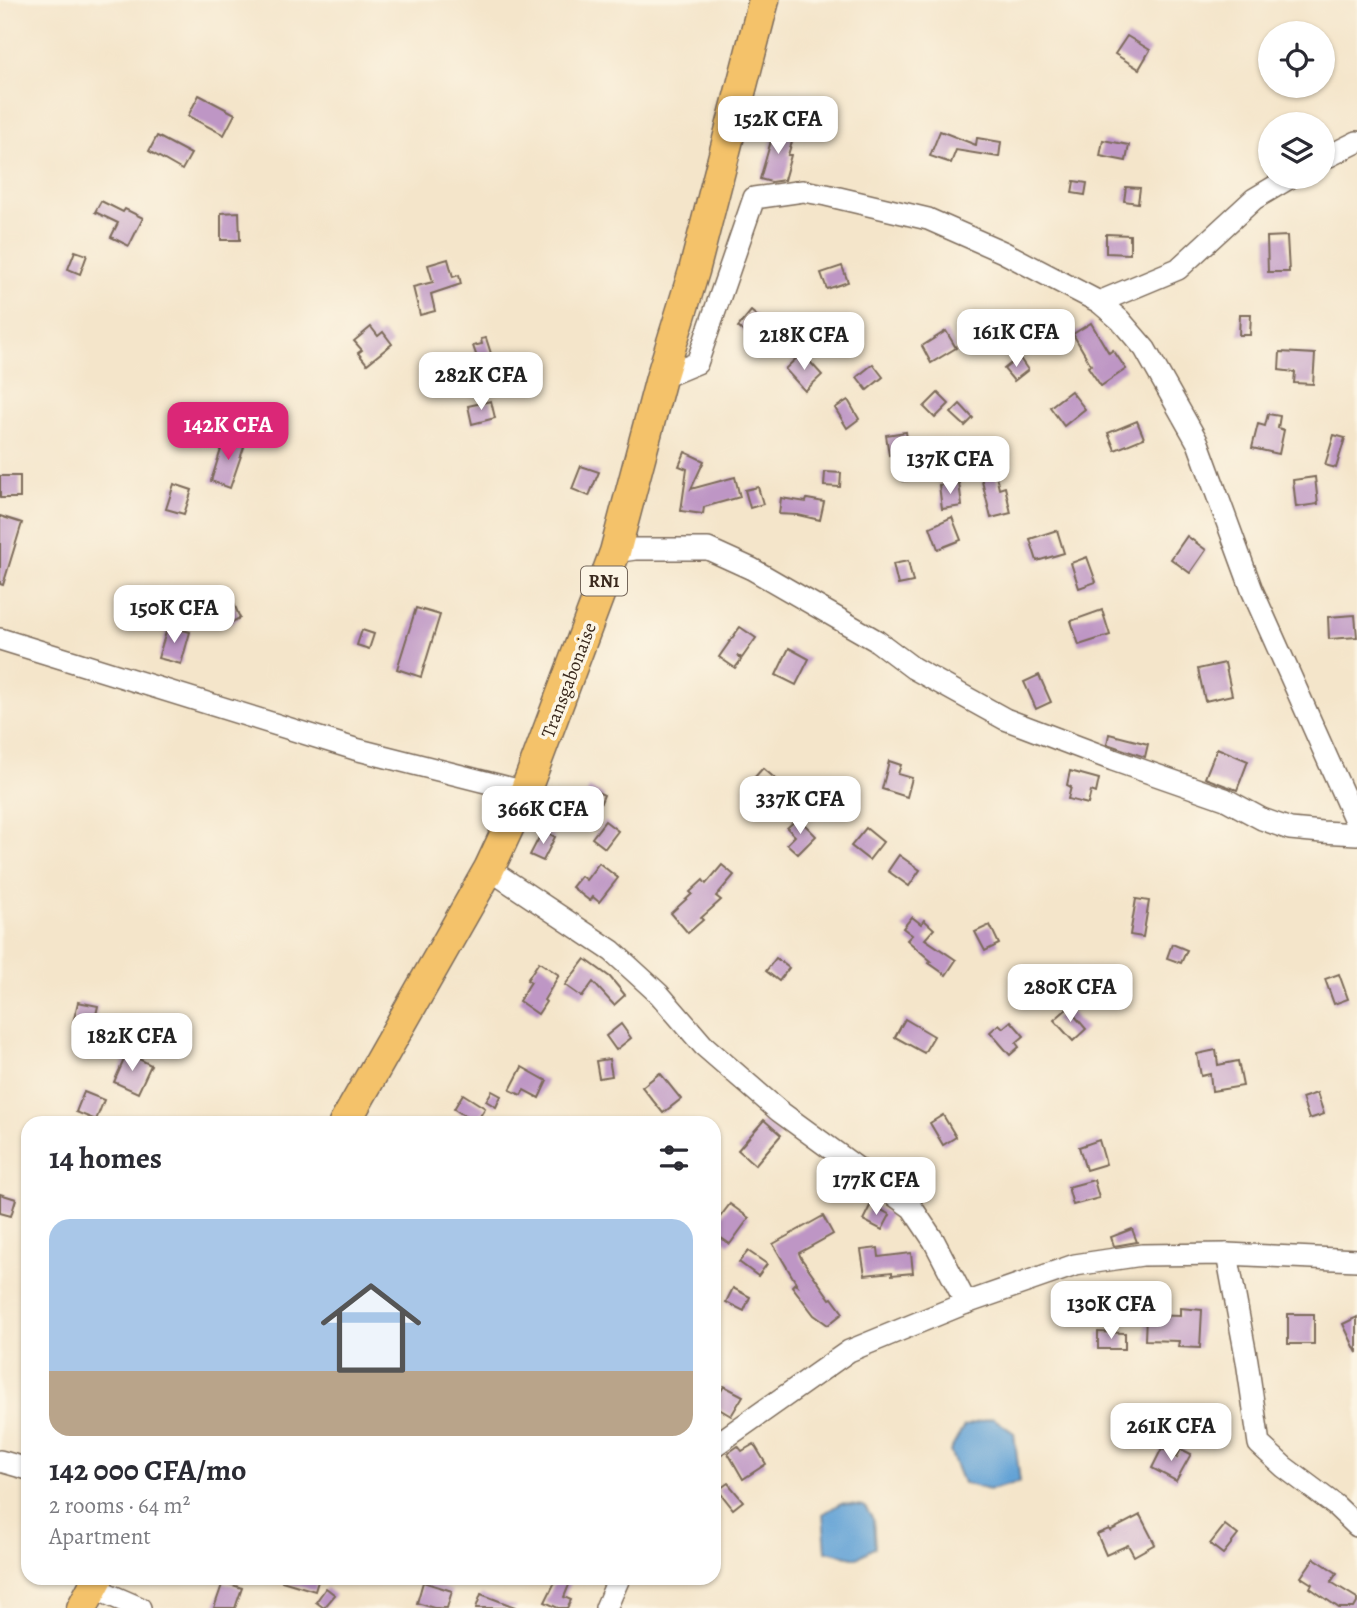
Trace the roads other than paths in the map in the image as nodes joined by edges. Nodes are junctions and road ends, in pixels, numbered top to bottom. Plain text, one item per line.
1 (764, 0) edge
2 (1357, 142) edge
3 (1335, 153) edge
4 (1271, 189) edge
5 (1099, 302) junction
6 (661, 378) junction
7 (615, 552) junction
8 (0, 639) edge
9 (525, 792) junction
10 (1357, 825) edge
11 (1357, 834) edge
12 (489, 869) junction
13 (349, 1116) edge
14 (1227, 1254) junction
15 (1357, 1260) edge
16 (965, 1303) junction
17 (721, 1437) edge
18 (0, 1461) edge
19 (21, 1467) edge
20 (1357, 1527) edge
21 (616, 1585) edge
22 (91, 1592) edge
23 (140, 1608) edge
24 (606, 1608) edge

1 - 6 highway, Transgabonaise / RN1
2 - 3 street
4 - 5 street
5 - 6 street
5 - 10 street
6 - 7 highway, Transgabonaise / RN1
7 - 9 highway, Transgabonaise / RN1
7 - 11 street
8 - 9 street
9 - 12 highway, Transgabonaise / RN1
12 - 13 highway, Transgabonaise / RN1
12 - 16 street
14 - 15 street
14 - 16 street
14 - 20 street
16 - 17 street
18 - 19 street
21 - 24 street
22 - 23 street

